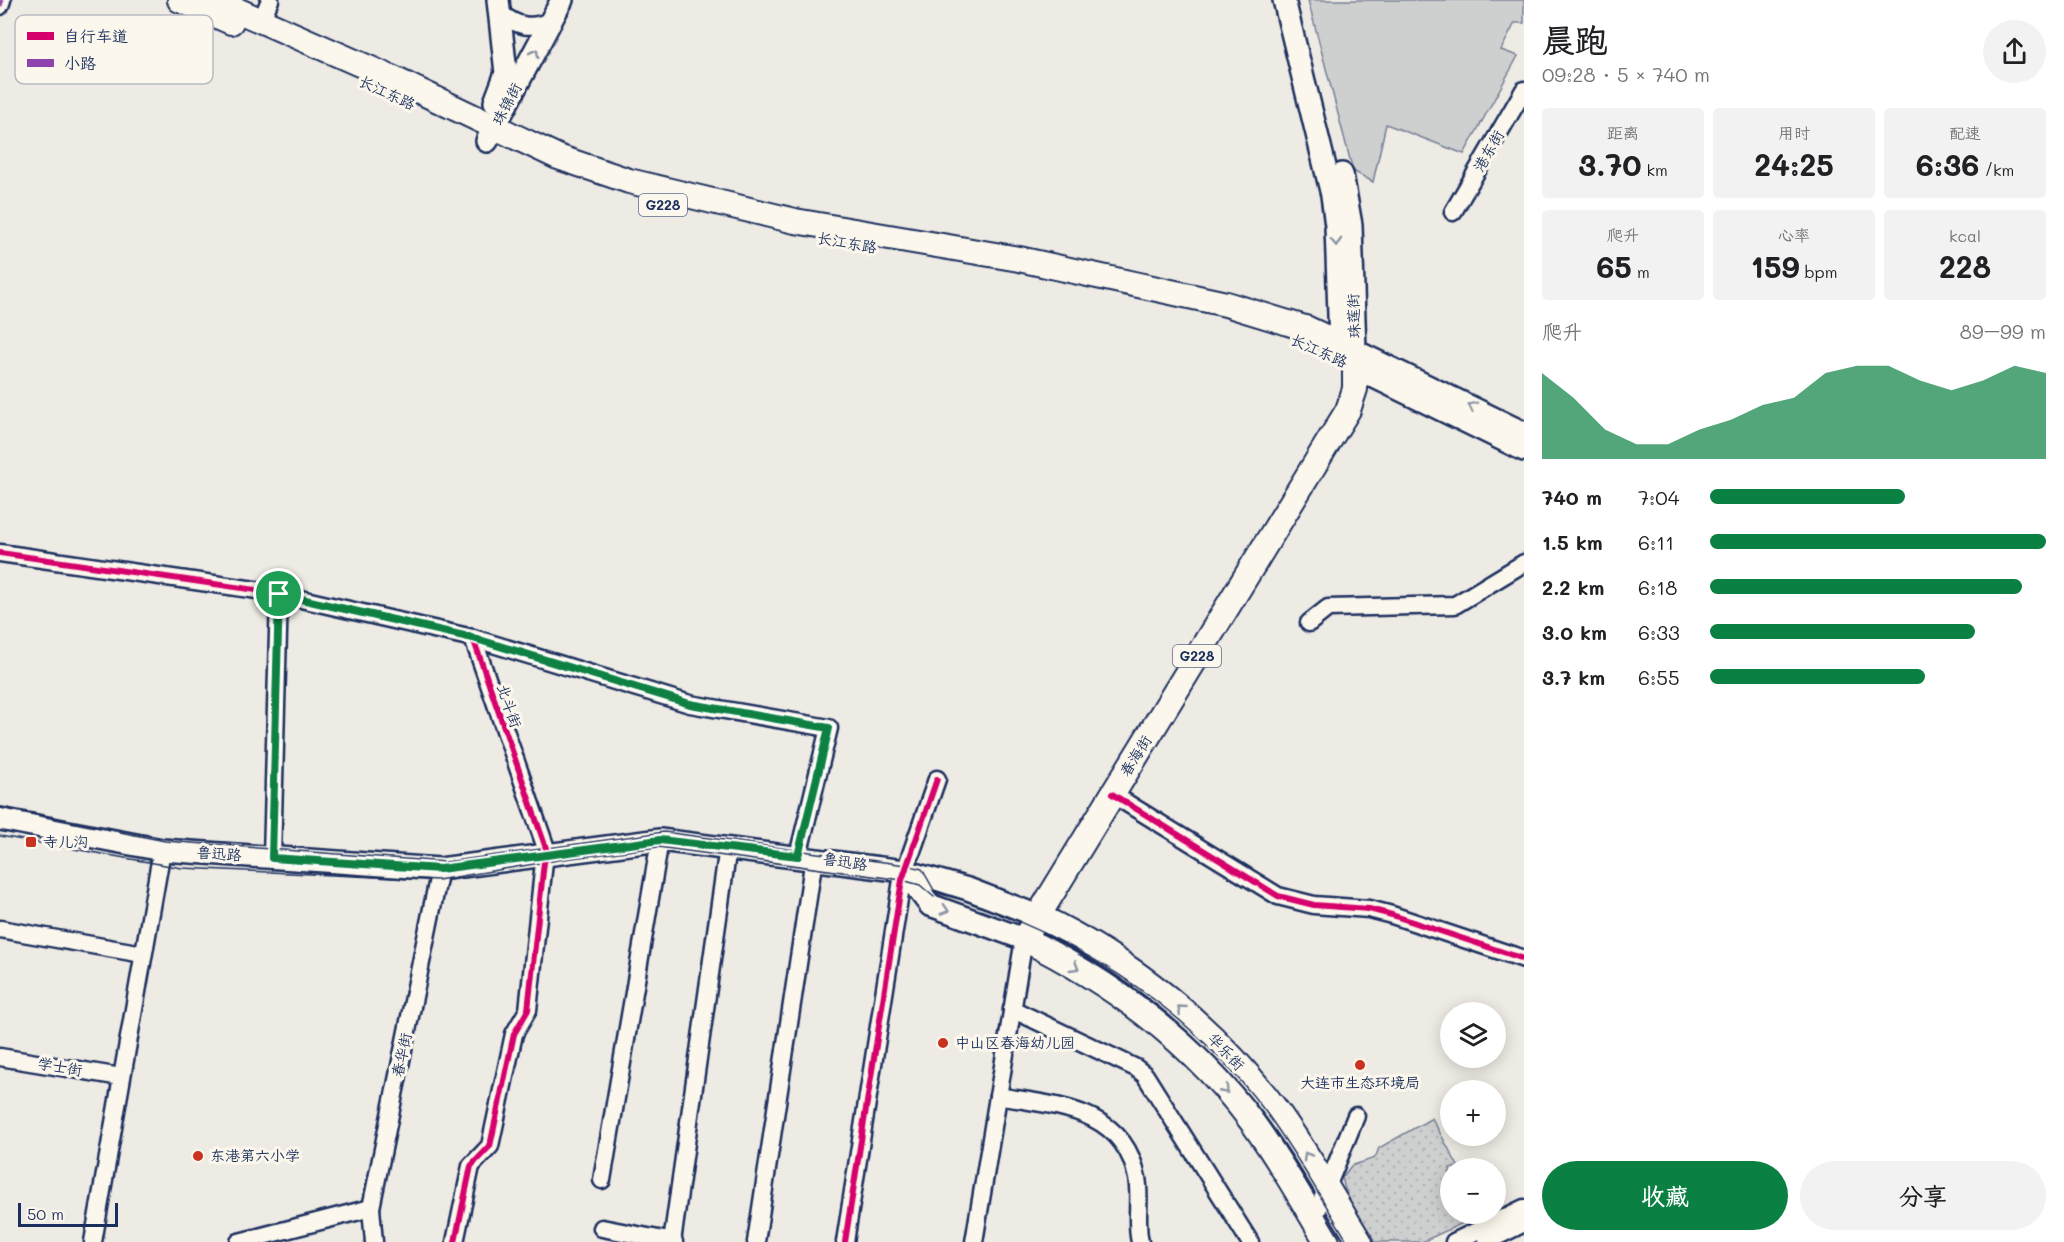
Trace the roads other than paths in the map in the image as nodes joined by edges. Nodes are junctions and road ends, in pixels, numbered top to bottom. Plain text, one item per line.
1 (2, 0) edge
2 (180, 0) edge
3 (214, 0) edge
4 (562, 0) edge
5 (1284, 0) edge
6 (1299, 0) edge
7 (0, 6) edge
8 (499, 7) edge
9 (266, 10) edge
10 (552, 20) junction
11 (1524, 90) edge
12 (488, 131) junction
13 (1453, 212) dead end
14 (1351, 354) junction
15 (1524, 433) edge
16 (1524, 450) edge
17 (0, 553) edge
18 (1524, 563) edge
19 (279, 594) junction
20 (1309, 623) dead end
21 (473, 638) junction
22 (937, 779) dead end
23 (1112, 794) junction
24 (0, 819) edge
25 (660, 840) junction
26 (729, 847) junction
27 (162, 850) junction
28 (548, 854) junction
29 (806, 857) junction
30 (272, 858) junction
31 (440, 869) junction
32 (904, 871) junction
33 (1038, 916) junction
34 (0, 928) edge
35 (1024, 939) junction
36 (143, 954) junction
37 (1524, 959) edge
38 (1012, 1009) junction
39 (0, 1057) edge
40 (121, 1077) junction
41 (998, 1096) junction
42 (1356, 1116) dead end
43 (602, 1180) dead end
44 (1326, 1188) junction
45 (371, 1208) junction
46 (1524, 1208) edge
47 (1314, 1219) junction
48 (1524, 1223) edge
49 (602, 1228) dead end
50 (93, 1242) edge
51 (239, 1242) edge
52 (374, 1242) edge
53 (455, 1242) edge
54 (673, 1242) edge
55 (756, 1242) edge
56 (845, 1242) edge
57 (974, 1242) edge
58 (1140, 1242) edge
59 (1250, 1242) edge
60 (1327, 1242) edge
61 (1360, 1242) edge
62 (1454, 1242) edge
63 (1486, 1242) edge

1 - 7 street
2 - 12 highway, 长江东路 / G228
3 - 9 highway, 长江东路 / G228
4 - 10 main road, 珠锦街
5 -> 14 main road, 珠莲街
6 - 14 main road, 珠莲街
8 - 10 street
8 - 12 main road, 珠锦街
9 - 12 highway, 长江东路 / G228
12 -> 10 main road, 珠锦街
11 - 13 street, 港东街
12 - 14 highway, 长江东路 / G228
15 -> 14 main road, 长江东路
14 - 16 main road, 长江东路
14 - 23 highway, 春海街 / G228
17 - 19 street
18 - 20 street
19 - 21 street
19 - 30 street
21 - 28 street, 北斗街
21 - 29 street
22 - 32 street
23 - 33 highway, 春海街 / G228
23 - 37 street
24 - 27 main road, 鲁迅路
25 - 26 main road, 鲁迅路
25 - 28 main road, 鲁迅路
25 - 43 street
26 - 29 main road, 鲁迅路
26 - 54 street
27 - 30 main road, 鲁迅路
27 - 36 street
28 - 31 main road, 鲁迅路
28 - 53 street
29 - 32 main road, 鲁迅路
29 - 55 street
30 - 31 main road, 鲁迅路
31 - 45 street, 春华街
32 - 33 main road, 鲁迅路
32 -> 35 main road
32 - 56 street
33 - 35 highway, 春海街 / G228
44 -> 33 highway, 华乐街
34 - 36 street
35 - 38 street, 春海街
35 -> 47 highway, 华乐街
36 - 40 street
38 - 41 street, 春海街
38 - 59 street
39 - 40 street, 学士街
40 - 50 street
41 - 57 street, 春海街
41 - 58 street
42 - 44 street
44 - 47 street
44 - 61 highway, 华乐街
45 - 51 street
45 - 52 street, 春华街
46 - 62 street
47 - 60 highway, 华乐街
48 - 63 street
49 - 54 street

